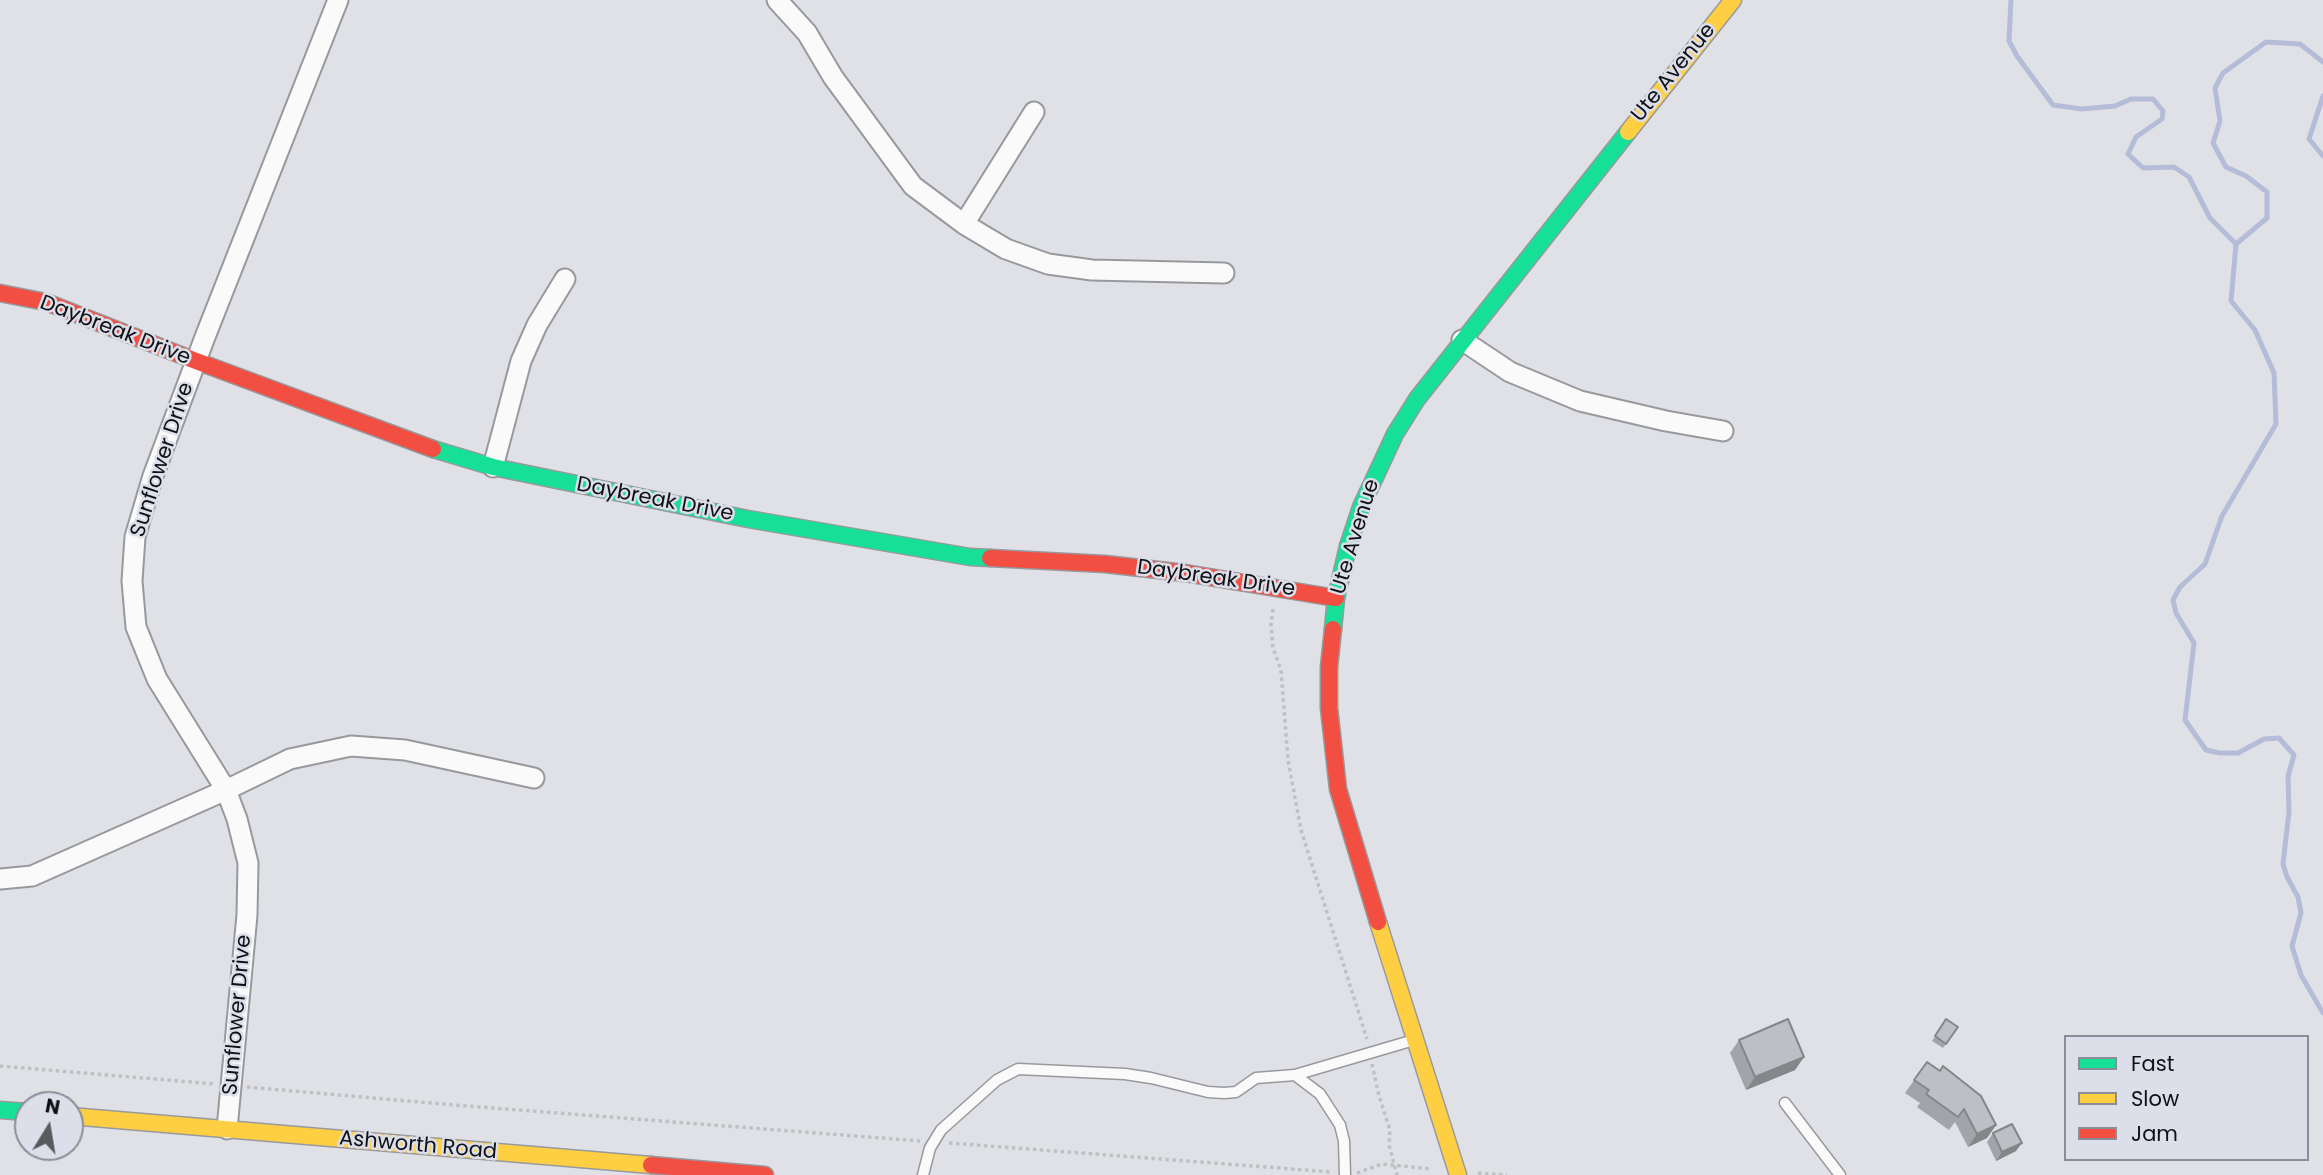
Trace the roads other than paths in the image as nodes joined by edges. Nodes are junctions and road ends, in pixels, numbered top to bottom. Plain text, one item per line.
1 (338, 0) edge
2 (777, 0) edge
3 (1733, 0) edge
4 (1034, 112) dead end
5 (964, 223) junction
6 (1224, 273) dead end
7 (565, 279) dead end
8 (0, 293) edge
9 (1462, 340) junction
10 (196, 361) junction
11 (1723, 431) dead end
12 (493, 467) junction
13 (1336, 598) junction
14 (534, 778) dead end
15 (226, 790) junction
16 (0, 879) edge
17 (1415, 1040) junction
18 (1295, 1075) junction
19 (1785, 1103) dead end
20 (84, 1117) edge
21 (227, 1129) junction
22 (1457, 1173) edge
23 (1345, 1174) edge
24 (765, 1175) edge
25 (923, 1175) edge
26 (1840, 1175) edge

1 - 10 street, Sunflower Drive
2 - 5 street
3 - 9 street, Ute Avenue
4 - 5 street
5 - 6 street
7 - 12 street
8 - 10 street, Daybreak Drive
9 - 11 street
9 - 13 street, Ute Avenue
10 - 12 street, Daybreak Drive
10 - 15 street, Sunflower Drive
12 - 13 street, Daybreak Drive
13 - 17 street, Ute Avenue
14 - 15 street
15 - 16 street
15 - 21 street, Sunflower Drive
17 - 18 lane
17 - 22 street, Ute Avenue
18 - 23 lane
18 - 25 lane
19 - 26 lane
20 - 21 street, Ashworth Road
21 - 24 street, Ashworth Road

